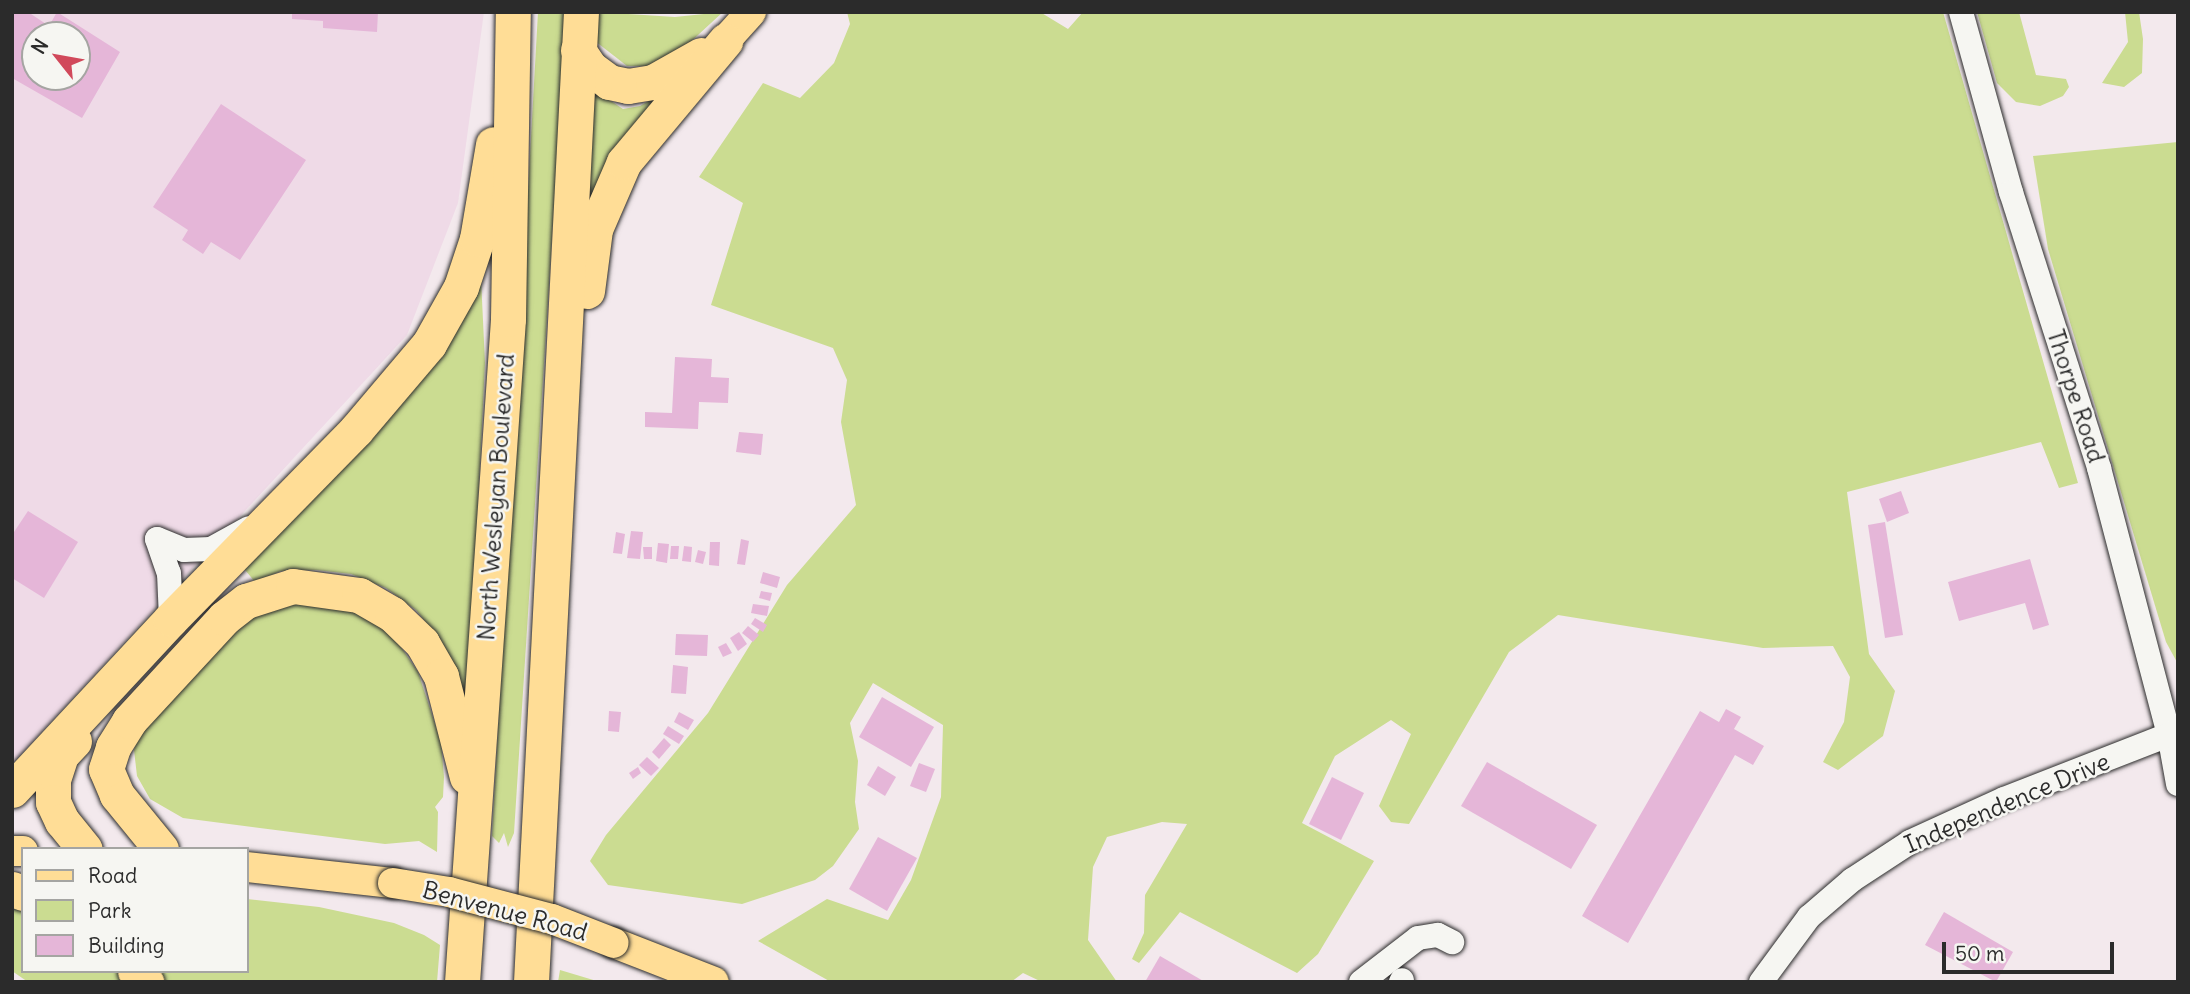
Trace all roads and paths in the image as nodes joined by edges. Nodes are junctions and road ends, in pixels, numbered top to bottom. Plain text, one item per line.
1 (581, 12) edge
2 (751, 12) edge
3 (1961, 12) edge
4 (513, 21) edge
5 (725, 41) junction
6 (578, 50) junction
7 (556, 495) junction
8 (279, 509) junction
9 (171, 619) junction
10 (148, 648) junction
11 (2174, 732) edge
12 (2178, 784) edge
13 (12, 790) edge
14 (474, 809) junction
15 (83, 847) edge
16 (159, 847) edge
17 (248, 867) edge
18 (1452, 942) dead end
19 (1370, 974) edge
20 (463, 982) edge
21 (531, 982) edge
22 (714, 982) edge
23 (1761, 982) edge

1 - 6 highway
2 - 5 main road
3 - 11 street, Thorpe Road
4 - 8 highway
4 - 14 highway, North Wesleyan Boulevard
5 - 6 highway
5 - 7 highway
6 - 7 highway
7 - 21 highway
8 - 9 highway
8 - 9 street
9 - 10 highway
10 - 13 highway
10 - 15 highway
11 - 12 street, Thorpe Road
11 - 23 street, Independence Drive
14 - 16 highway
14 - 20 highway, North Wesleyan Boulevard
17 - 22 main road, Benvenue Road, bridge
18 - 19 street

